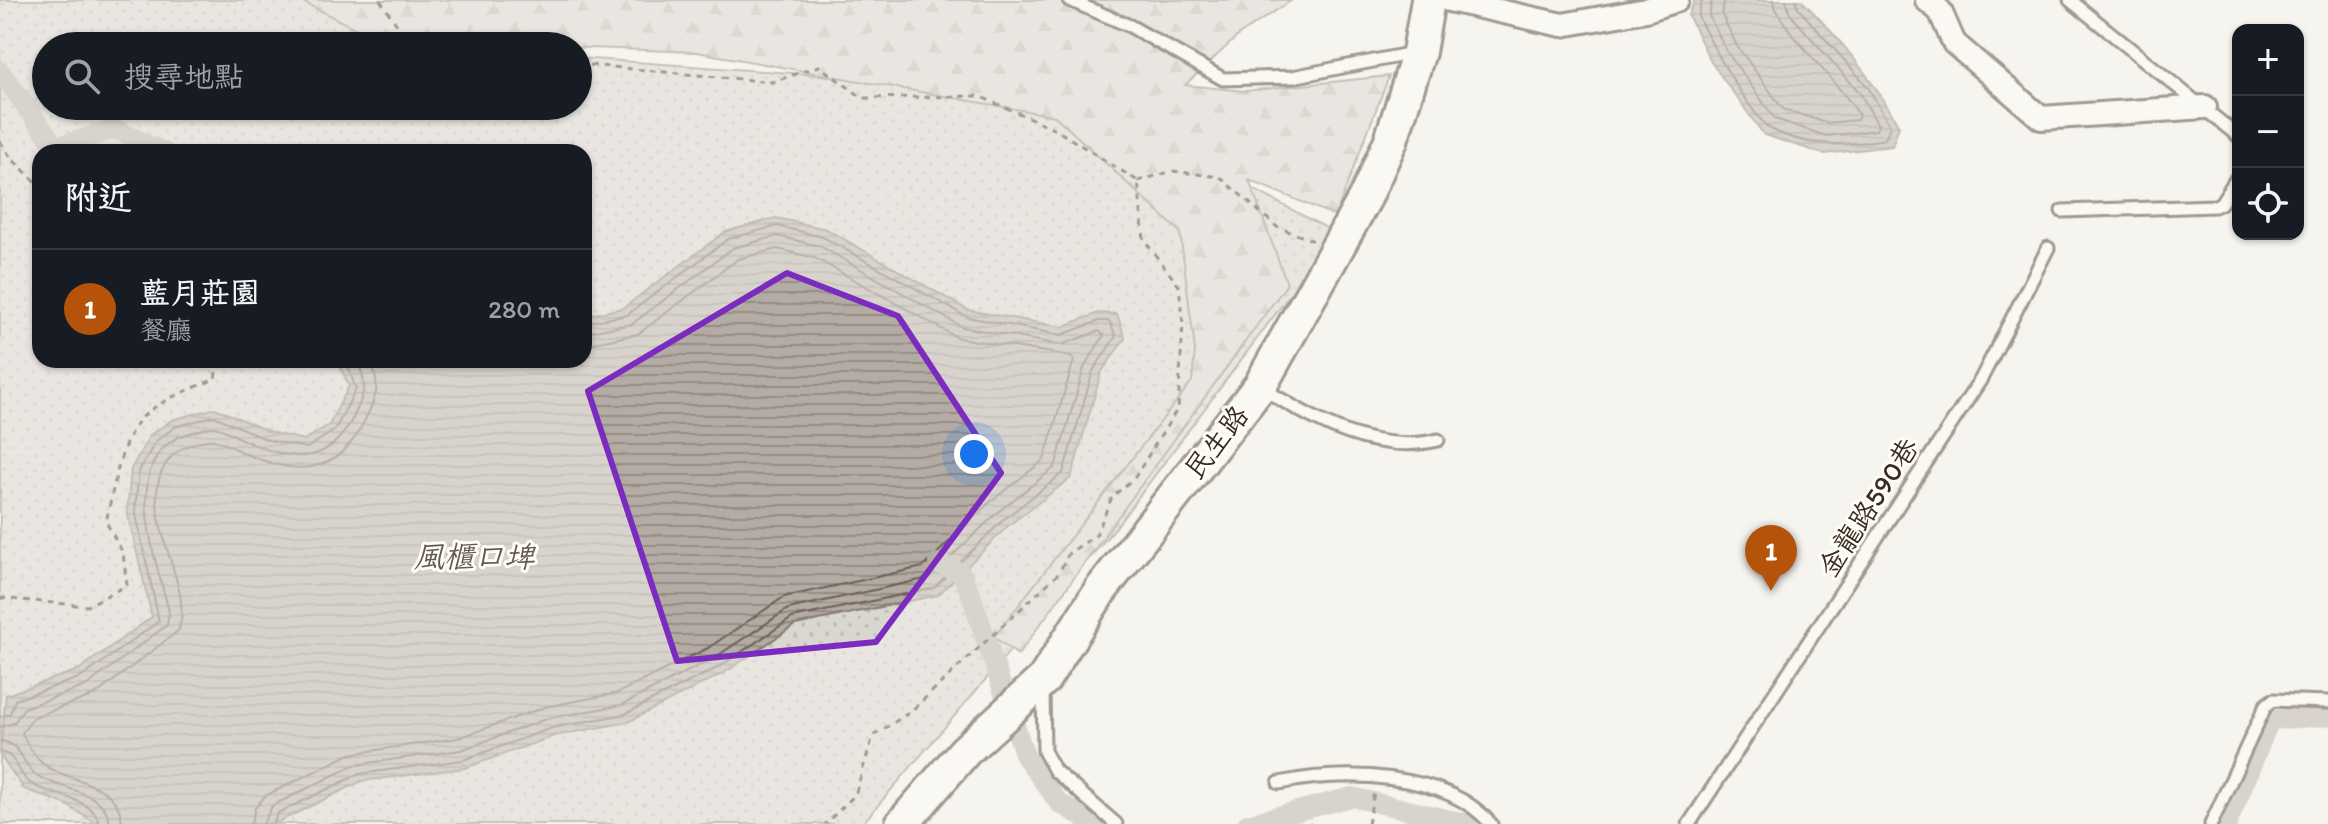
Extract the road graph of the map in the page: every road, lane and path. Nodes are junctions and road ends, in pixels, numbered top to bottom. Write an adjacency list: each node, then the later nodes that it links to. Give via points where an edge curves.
1 (380, 0): 8 (path)
2 (1069, 0): 9 (lane, via 1130,26 1223,79 1292,77)
3 (1428, 0): 9 (street, 民生路)
4 (1449, 0): 5 (street, via 1562,25)
5 (1677, 0)
6 (1927, 0): 11 (street, via 1940,11 1954,43 2041,118)
7 (2070, 0): 11 (lane)
8 (402, 32)
9 (1419, 52): 19 (street, 民生路, via 1391,140)
10 (592, 65): 15 (path, via 773,82 819,66 863,98 979,96 1053,128)
11 (2205, 107): 12 (lane)
12 (2232, 131)
13 (0, 141): 14 (path)
14 (32, 178)
15 (1138, 181): 19 (path, via 1173,171 1220,177 1277,227); 28 (path, via 1144,240 1179,286 1183,324 1178,408 1135,477 1112,497 1096,535 1069,553 1058,574 910,712 873,736 855,795)
16 (2232, 186): 17 (lane, via 2215,206)
17 (2062, 211)
18 (2048, 248): 35 (lane, 金龍路590巷, via 1981,379)
19 (1336, 250): 21 (street, 民生路)
20 (217, 368): 23 (path, via 215,379 162,403 138,422 119,467 106,522 123,553 127,585 87,606)
21 (1260, 386): 22 (lane, via 1305,415 1371,441 1415,445); 24 (street, 民生路)
22 (1438, 440)
23 (0, 598)
24 (1042, 673): 29 (street, 民生路); 30 (lane, via 1044,751 1055,771)
25 (2328, 702): 36 (lane, via 2273,700 2266,705)
26 (1376, 777): 27 (lane, via 1316,776); 33 (path); 34 (lane, via 1463,798)
27 (1279, 783)
28 (825, 824)
29 (902, 824)
30 (1116, 824)
31 (1297, 824): 32 (path)
32 (1311, 824)
33 (1368, 824)
34 (1491, 824)
35 (1689, 824)
36 (2211, 824)

